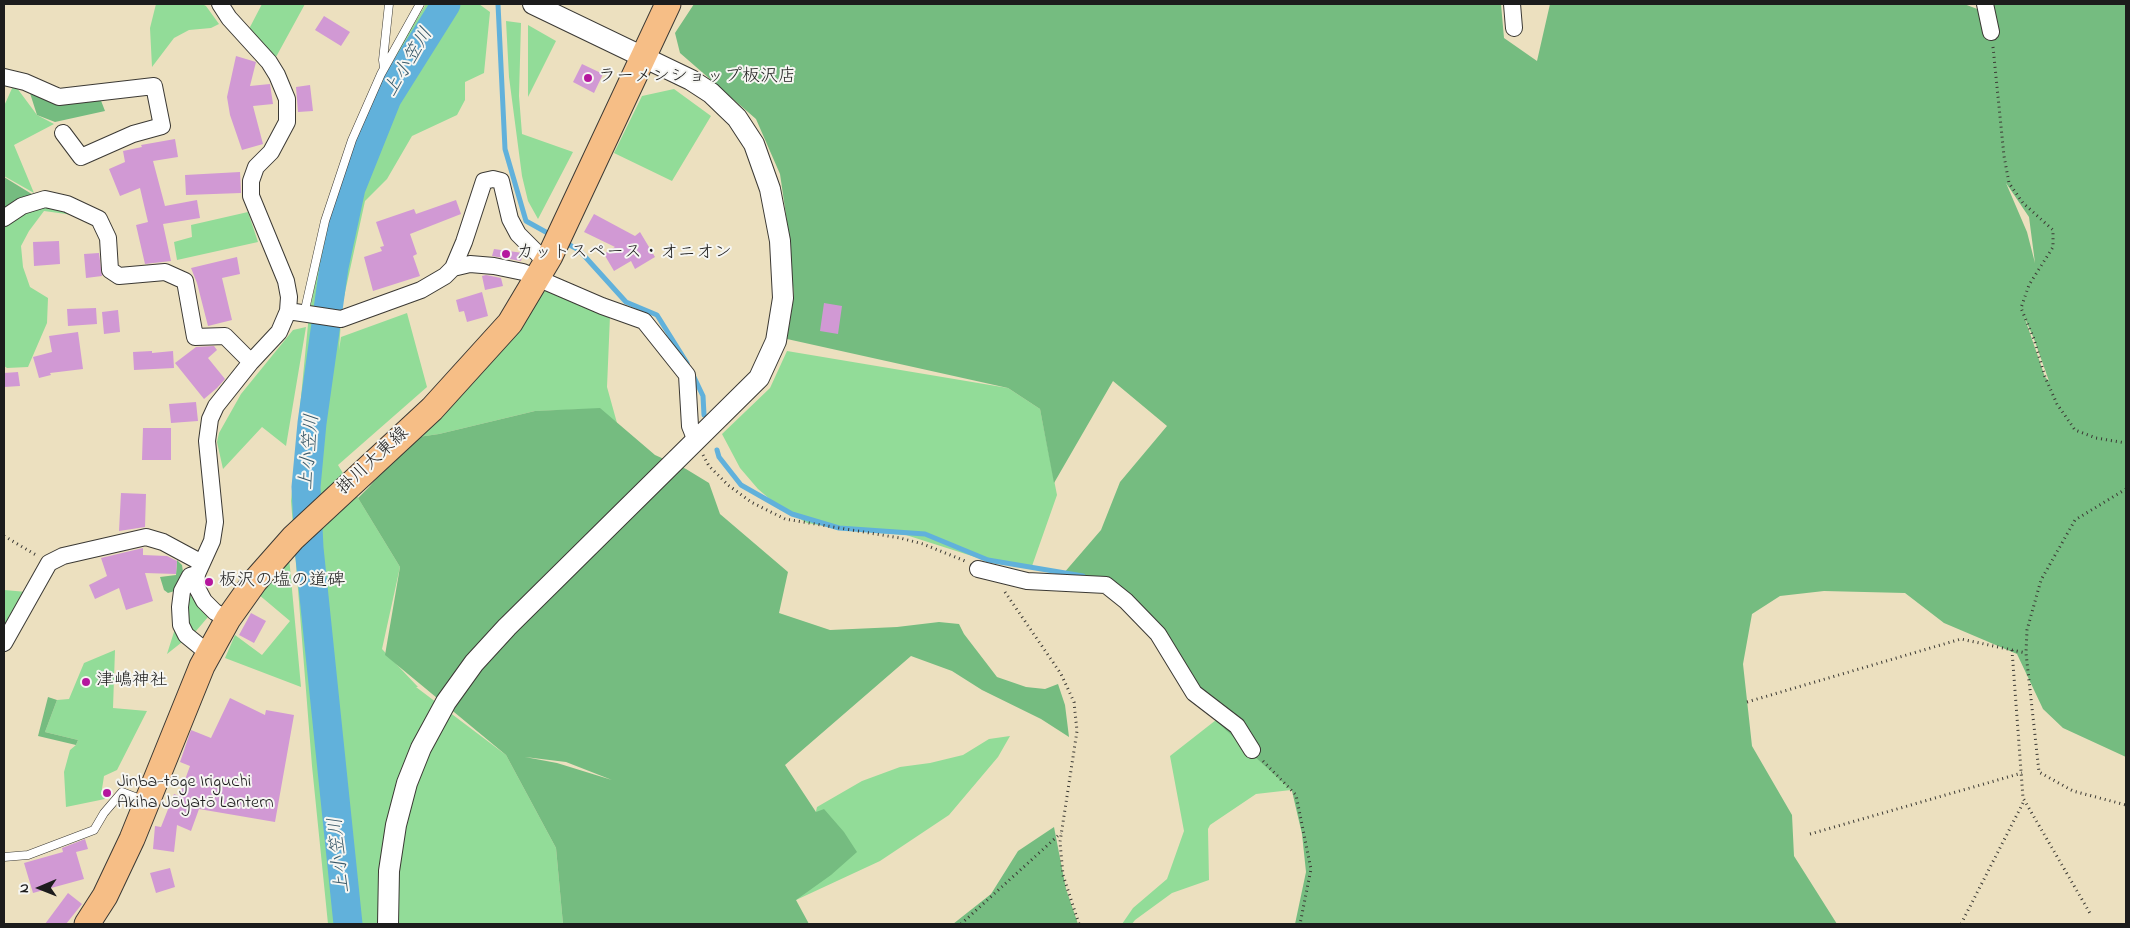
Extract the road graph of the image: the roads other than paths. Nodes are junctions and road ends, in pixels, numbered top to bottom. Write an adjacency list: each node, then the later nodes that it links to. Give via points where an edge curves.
1 (220, 4): 17 (street, via 270,62 287,99 287,122 271,152 256,167 251,181 251,196 286,281 289,297)
2 (389, 4): 11 (lane)
3 (420, 4): 11 (lane)
4 (533, 4): 10 (street)
5 (668, 4): 10 (main road, 掛川大東線)
6 (1512, 4): 8 (street)
7 (1985, 4): 9 (street)
8 (1514, 28)
9 (1992, 32)
10 (642, 56): 15 (main road, 掛川大東線); 19 (street, via 711,93 737,118 754,144 770,189 780,241 783,298 776,341 759,378)
11 (384, 68): 17 (lane, via 352,140 325,221)
12 (4, 77): 13 (street, via 59,97 154,86 162,126 133,134 81,157)
13 (62, 133)
14 (4, 218): 18 (street, via 22,206 45,200 67,204 99,219 108,238 110,270 119,276 166,272 185,281 195,336 225,336)
15 (544, 265): 16 (street, via 524,272 470,264); 16 (street, via 518,234 500,181 493,179 484,181); 19 (street, via 602,306 644,321 687,375 690,426); 22 (main road, 掛川大東線, via 510,323 438,402 293,538 255,581)
16 (453, 268): 17 (street, via 421,290 341,319)
17 (300, 313): 18 (street)
18 (251, 362): 20 (street, via 216,406 210,419 207,441 215,522 212,541)
19 (696, 441): 29 (street, via 507,626 474,662 446,702 421,748 407,783 396,825 389,871)
20 (199, 568): 22 (street, via 196,586 204,601); 23 (street, via 162,542 146,537 63,556 50,563); 24 (street, via 182,591 181,625 186,635)
21 (978, 569): 25 (street, via 1027,580 1106,585 1158,634 1194,693 1237,726)
22 (228, 619): 24 (main road, 掛川大東線)
23 (4, 643)
24 (208, 653): 26 (main road, 掛川大東線)
25 (1252, 750)
26 (148, 802): 27 (lane, via 122,792 94,830 28,855); 28 (main road, 掛川大東線)
27 (4, 856)
28 (92, 922)
29 (388, 924)

